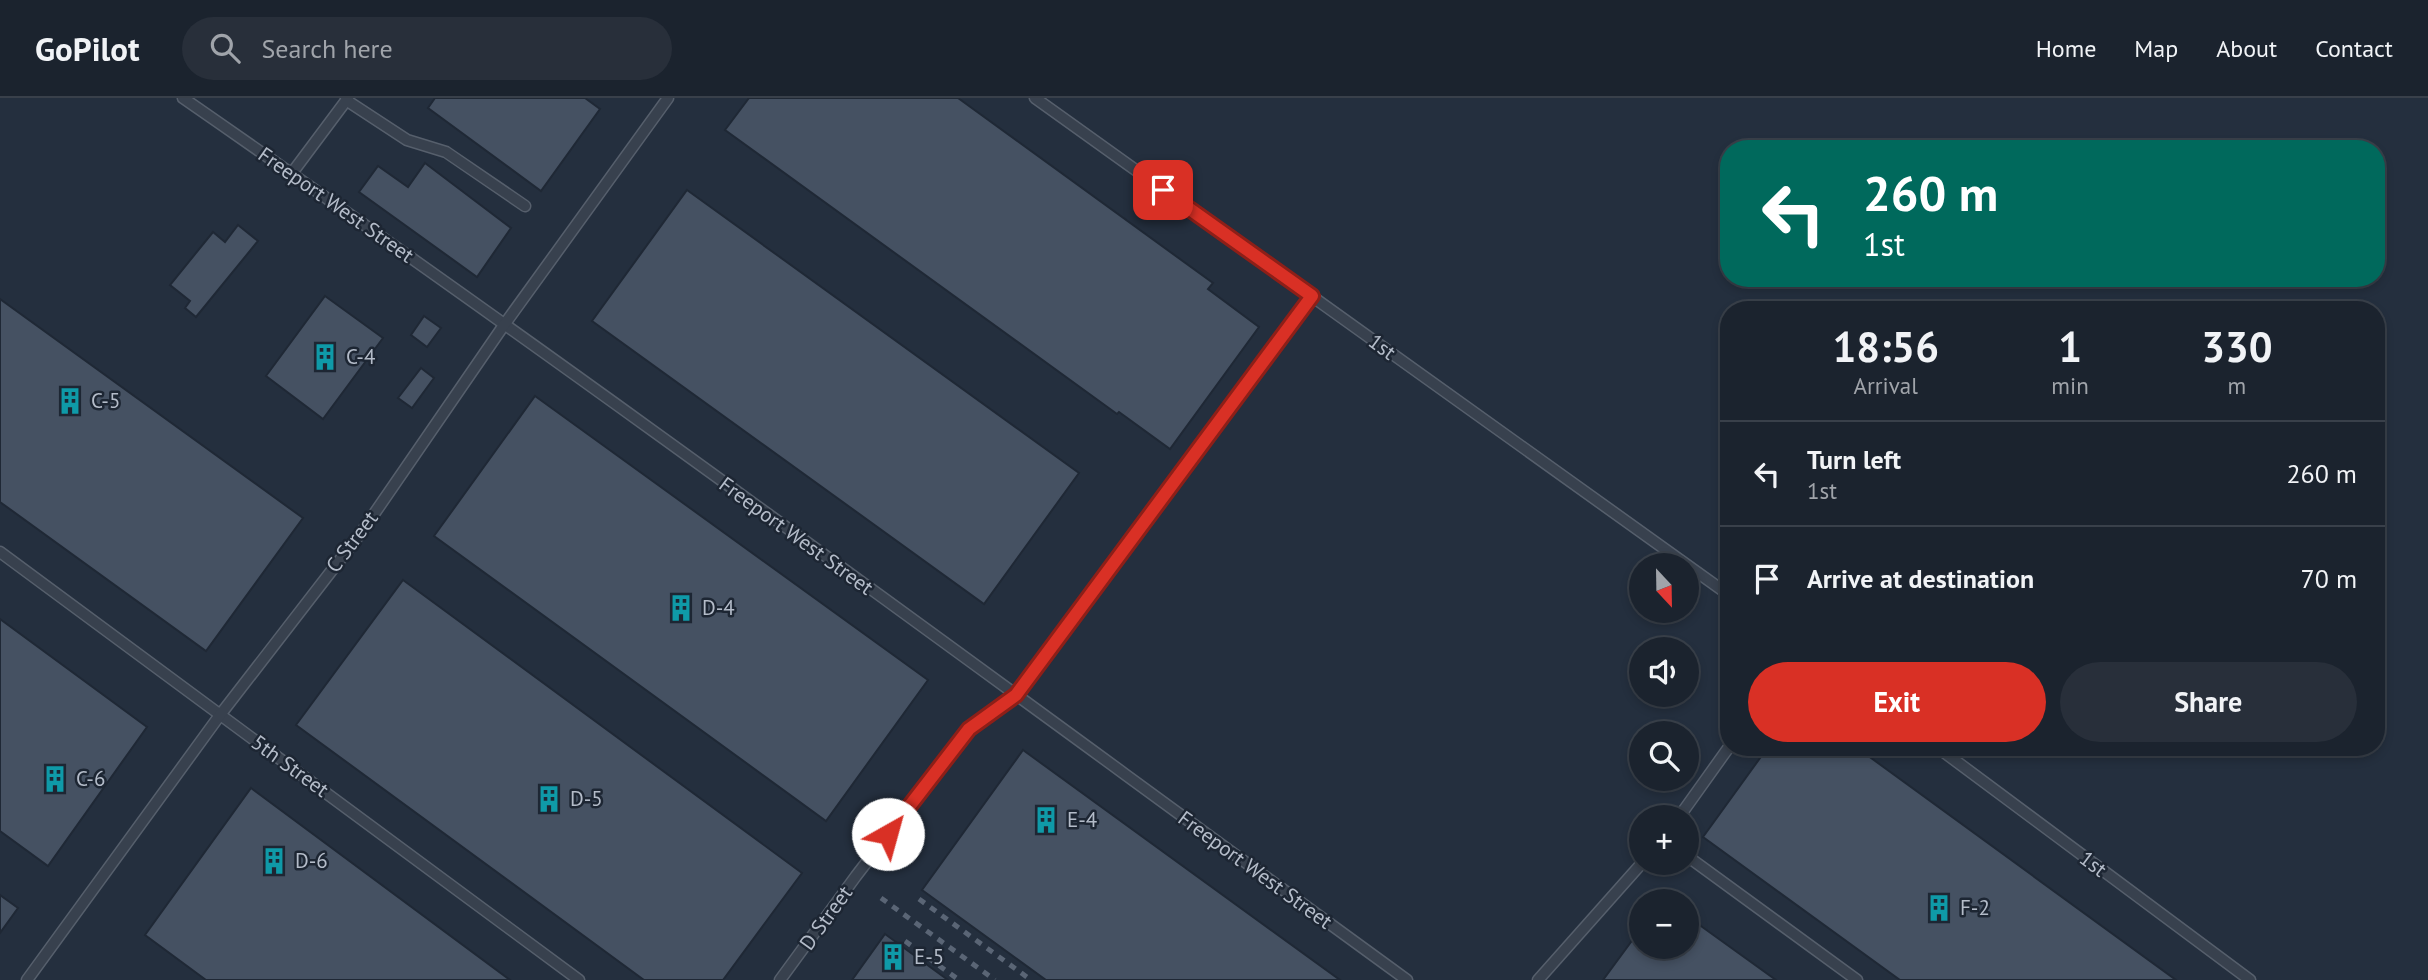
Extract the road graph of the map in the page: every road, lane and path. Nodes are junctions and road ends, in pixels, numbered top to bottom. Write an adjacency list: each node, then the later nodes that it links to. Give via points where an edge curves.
1 (183, 98): 5 (lane, Freeport West Street)
2 (668, 98): 8 (lane, C Street)
3 (1035, 98): 7 (lane, 1st)
4 (347, 99): 5 (lane); 6 (lane, via 407,140 446,152)
5 (292, 173): 8 (lane, Freeport West Street)
6 (524, 206)
7 (1312, 296): 10 (lane, 1st); 11 (lane, D Street)
8 (504, 325): 11 (lane, Freeport West Street); 12 (lane, C Street, via 363,530)
9 (0, 552): 12 (lane, 5th Street)
10 (1720, 589)
11 (1016, 695): 20 (lane, D Street, via 969,729); 21 (lane, Freeport West Street)
12 (220, 715): 18 (lane, C Street); 19 (lane, 5th Street)
13 (1723, 756): 15 (lane)
14 (1949, 756): 24 (lane, 1st)
15 (1688, 805)
16 (1699, 865): 23 (lane)
17 (1631, 875): 22 (lane)
18 (27, 980)
19 (579, 980)
20 (780, 980)
21 (1407, 980)
22 (1538, 980)
23 (1857, 980)
24 (2250, 980)

